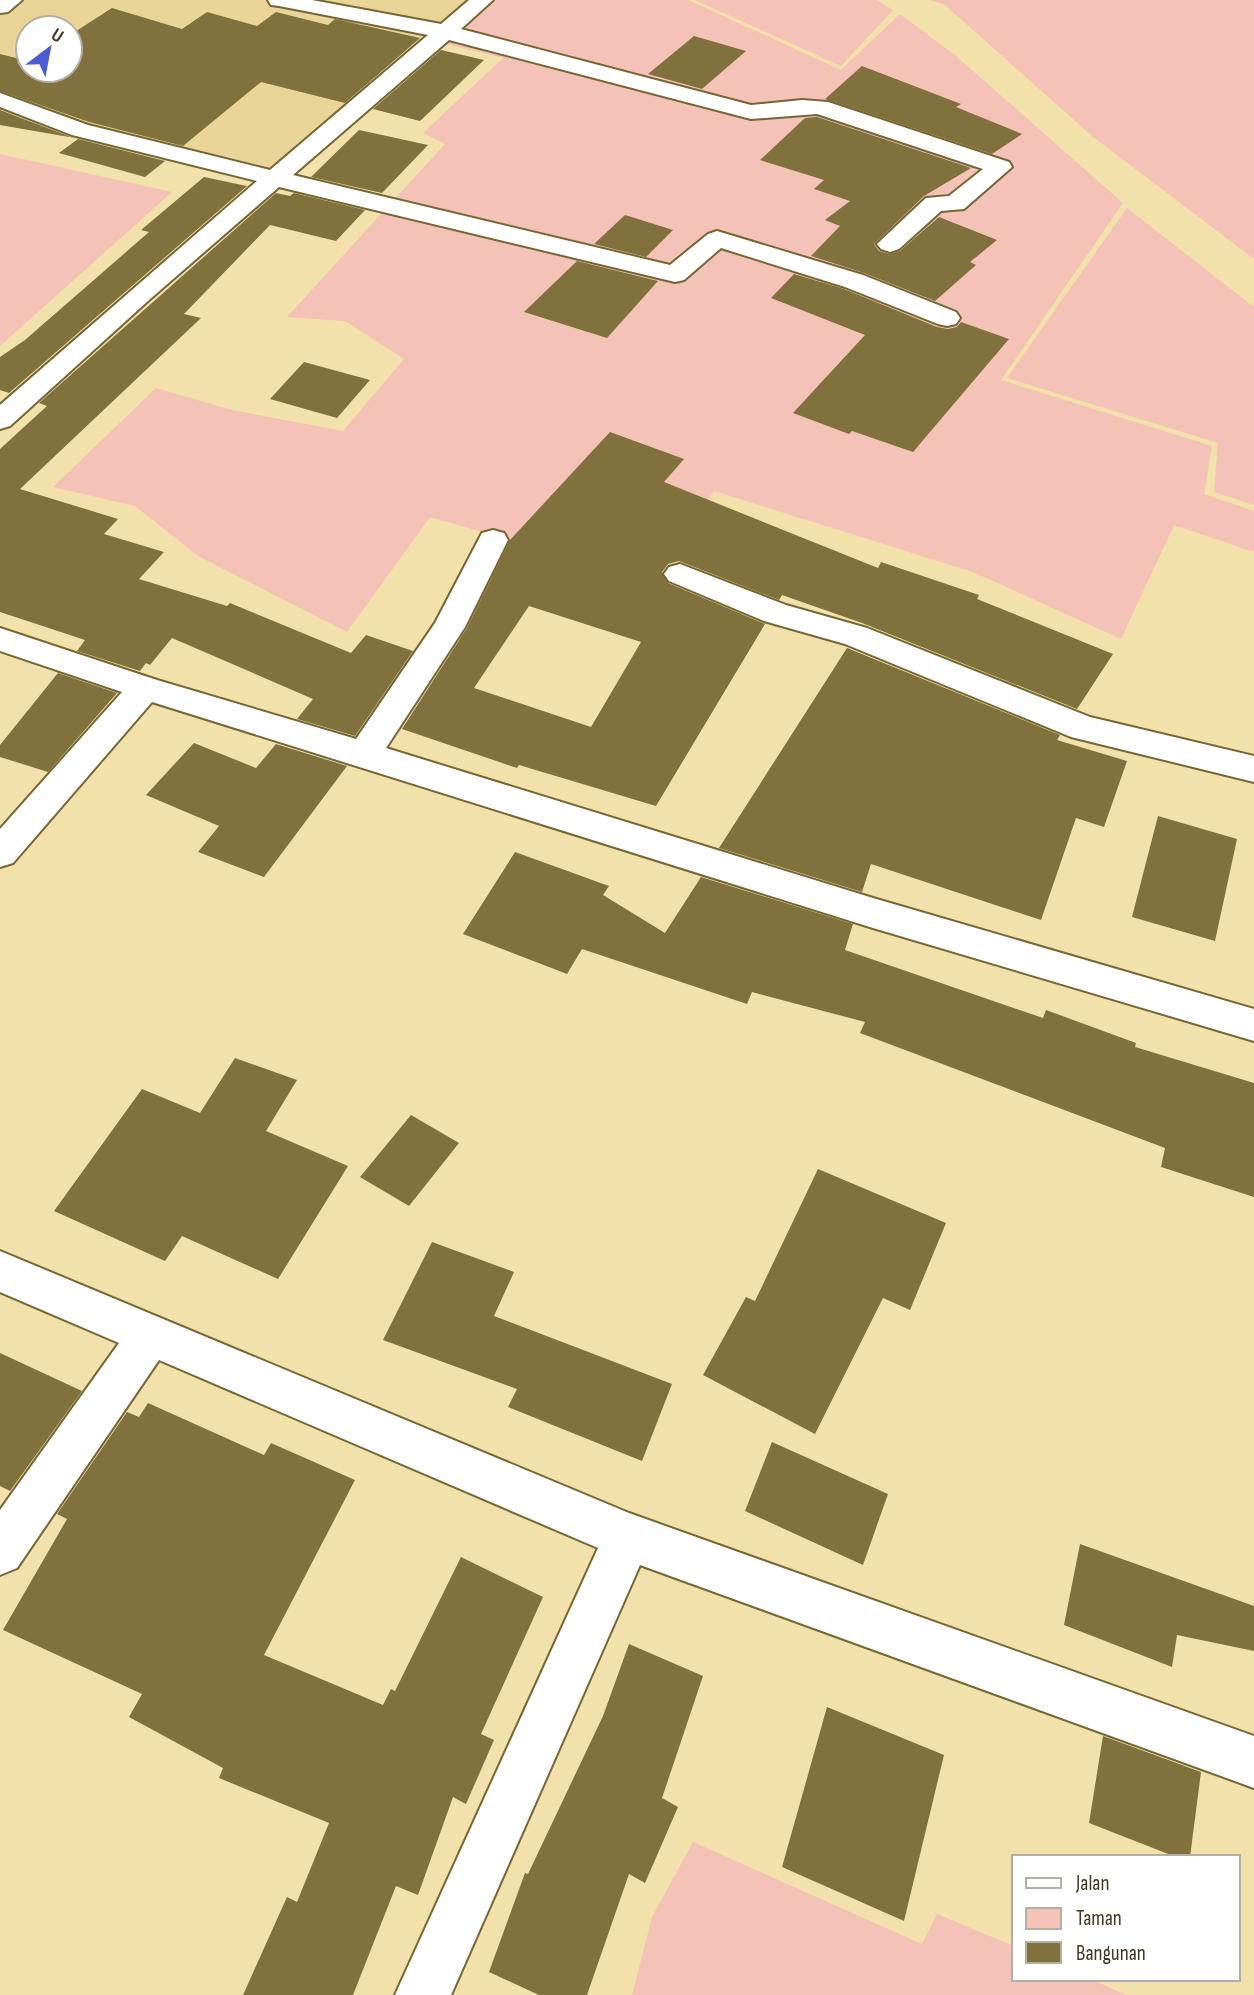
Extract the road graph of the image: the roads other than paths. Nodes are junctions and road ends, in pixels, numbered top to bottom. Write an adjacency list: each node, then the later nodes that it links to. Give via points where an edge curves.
1 (11, 0): 4 (street)
2 (279, 0): 5 (street)
3 (482, 0): 5 (street)
4 (0, 7)
5 (446, 32): 7 (street); 8 (street, via 751,112 820,107 1000,167 955,204 935,203)
6 (0, 100): 7 (street, via 74,129)
7 (273, 179): 9 (street, via 675,274 717,239 853,281); 10 (street)
8 (890, 244)
9 (947, 318)
10 (0, 420)
11 (493, 540): 15 (street, via 449,626)
12 (680, 574): 16 (street, via 775,614 856,636 1083,728)
13 (0, 639): 14 (street)
14 (145, 688): 15 (street); 17 (street)
15 (364, 754): 18 (street, via 873,914)
16 (1254, 769)
17 (0, 853)
18 (1254, 1026)
19 (0, 1271): 20 (street)
20 (151, 1334): 21 (street); 22 (street)
21 (628, 1537): 23 (street); 24 (street)
22 (0, 1551)
23 (1254, 1762)
24 (423, 1995)

